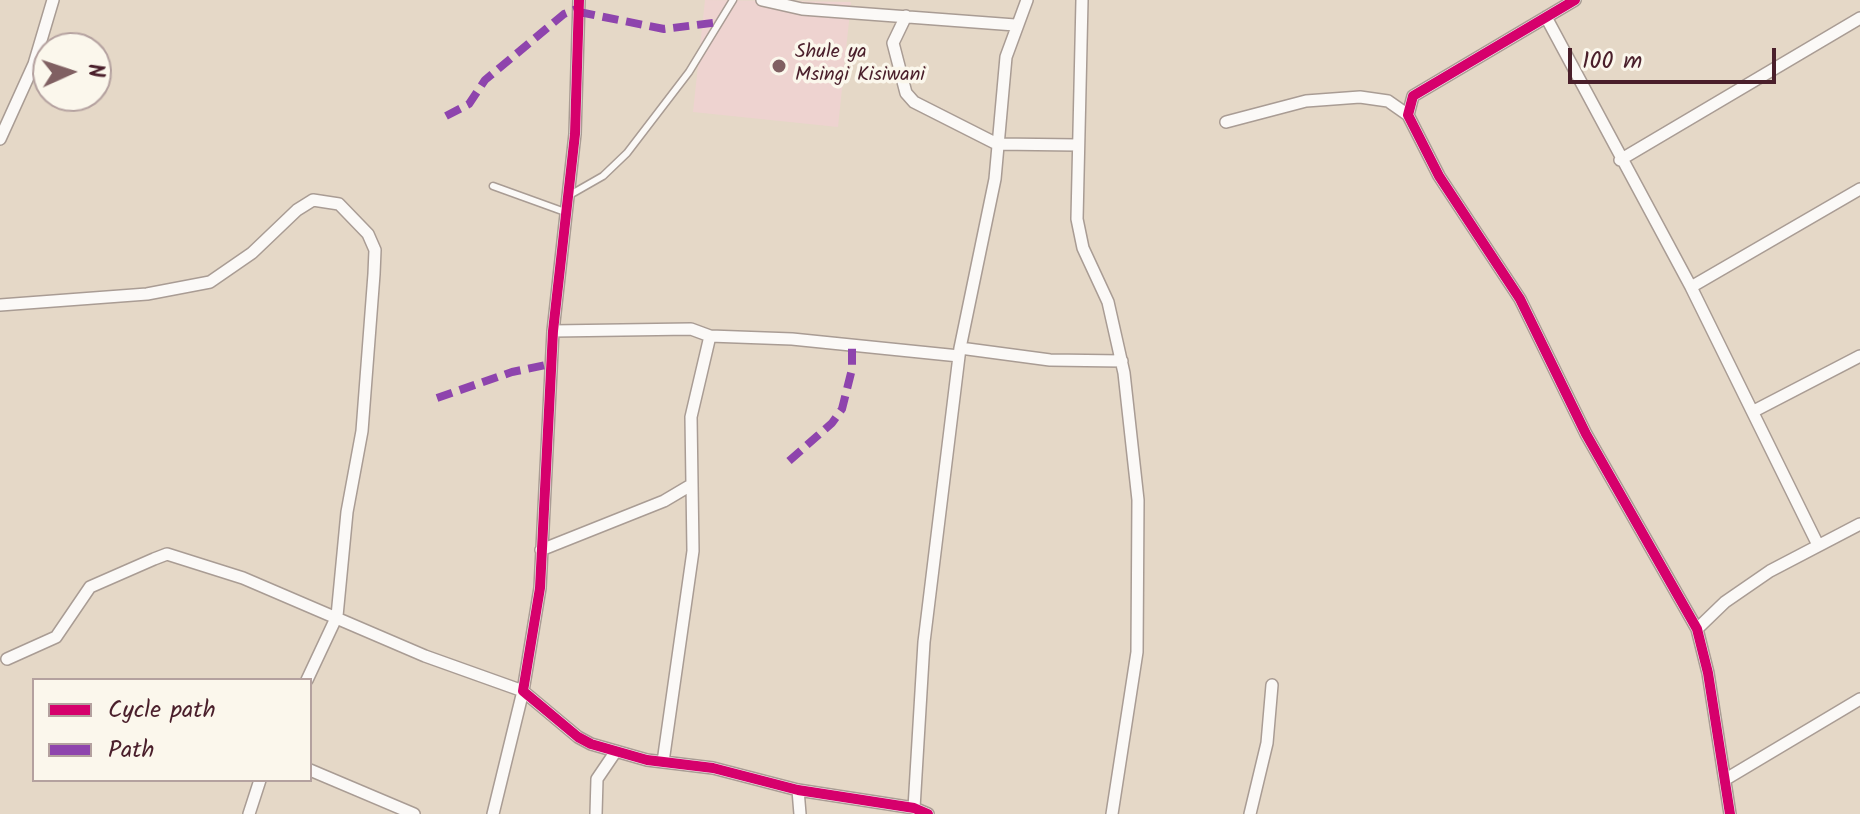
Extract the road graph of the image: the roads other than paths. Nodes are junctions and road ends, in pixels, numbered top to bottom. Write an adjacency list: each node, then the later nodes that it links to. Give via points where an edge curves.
1 (53, 0): 14 (street, via 34,64)
2 (579, 0): 20 (street, via 575,134)
3 (733, 0): 20 (lane, via 689,72 627,153 603,176)
4 (762, 0): 8 (street, via 802,9)
5 (1027, 0): 11 (street)
6 (1082, 0): 16 (street)
7 (1575, 0): 9 (street)
8 (906, 16): 11 (street); 15 (street, via 893,43 906,93 927,111)
9 (1546, 17): 12 (street, via 1413,96); 17 (street)
10 (1860, 18): 17 (street)
11 (1015, 25): 15 (street, via 1006,57)
12 (1408, 115): 13 (street, via 1388,101 1360,97 1306,101); 35 (street, via 1439,176 1520,299 1586,434)
13 (1226, 122)
14 (0, 139)
15 (997, 144): 16 (street); 26 (street, via 995,179)
16 (1077, 145): 28 (street, via 1077,219 1083,248 1108,302)
17 (1620, 160): 22 (street)
18 (493, 186): 21 (lane)
19 (1860, 189): 22 (street)
20 (566, 197): 21 (street)
21 (565, 212): 24 (street)
22 (1691, 287): 29 (street)
23 (0, 305): 34 (street, via 147,294 210,282 313,200 339,204 368,234 375,250 367,386)
24 (553, 331): 25 (street, via 671,328); 33 (street)
25 (710, 336): 26 (street); 30 (street, via 691,417)
26 (960, 352): 28 (street); 47 (street, via 924,642)
27 (1860, 356): 29 (street)
28 (1122, 361): 54 (street, via 1138,500 1137,652)
29 (1754, 411): 32 (street)
30 (691, 485): 33 (street); 42 (street, via 693,551)
31 (1860, 524): 32 (street)
32 (1818, 545): 35 (street, via 1725,602)
33 (541, 550): 39 (street)
34 (337, 616): 36 (street, via 167,554 90,587 56,637); 37 (street); 39 (street, via 425,656)
35 (1697, 629): 44 (street)
36 (7, 659)
37 (308, 678)
38 (1272, 685): 55 (street, via 1267,743)
39 (523, 691): 41 (street, via 578,737); 50 (street)
40 (1860, 699): 44 (street)
41 (616, 751): 42 (street); 51 (street, via 597,779)
42 (663, 762): 46 (street, via 751,776)
43 (312, 771): 49 (street)
44 (1726, 779): 56 (street)
45 (259, 782): 48 (street)
46 (798, 790): 47 (street); 52 (street)
47 (914, 808): 53 (street)
48 (249, 814)
49 (414, 814)
50 (493, 814)
51 (596, 814)
52 (800, 814)
53 (928, 814)
54 (1112, 814)
55 (1250, 814)
56 (1730, 814)

